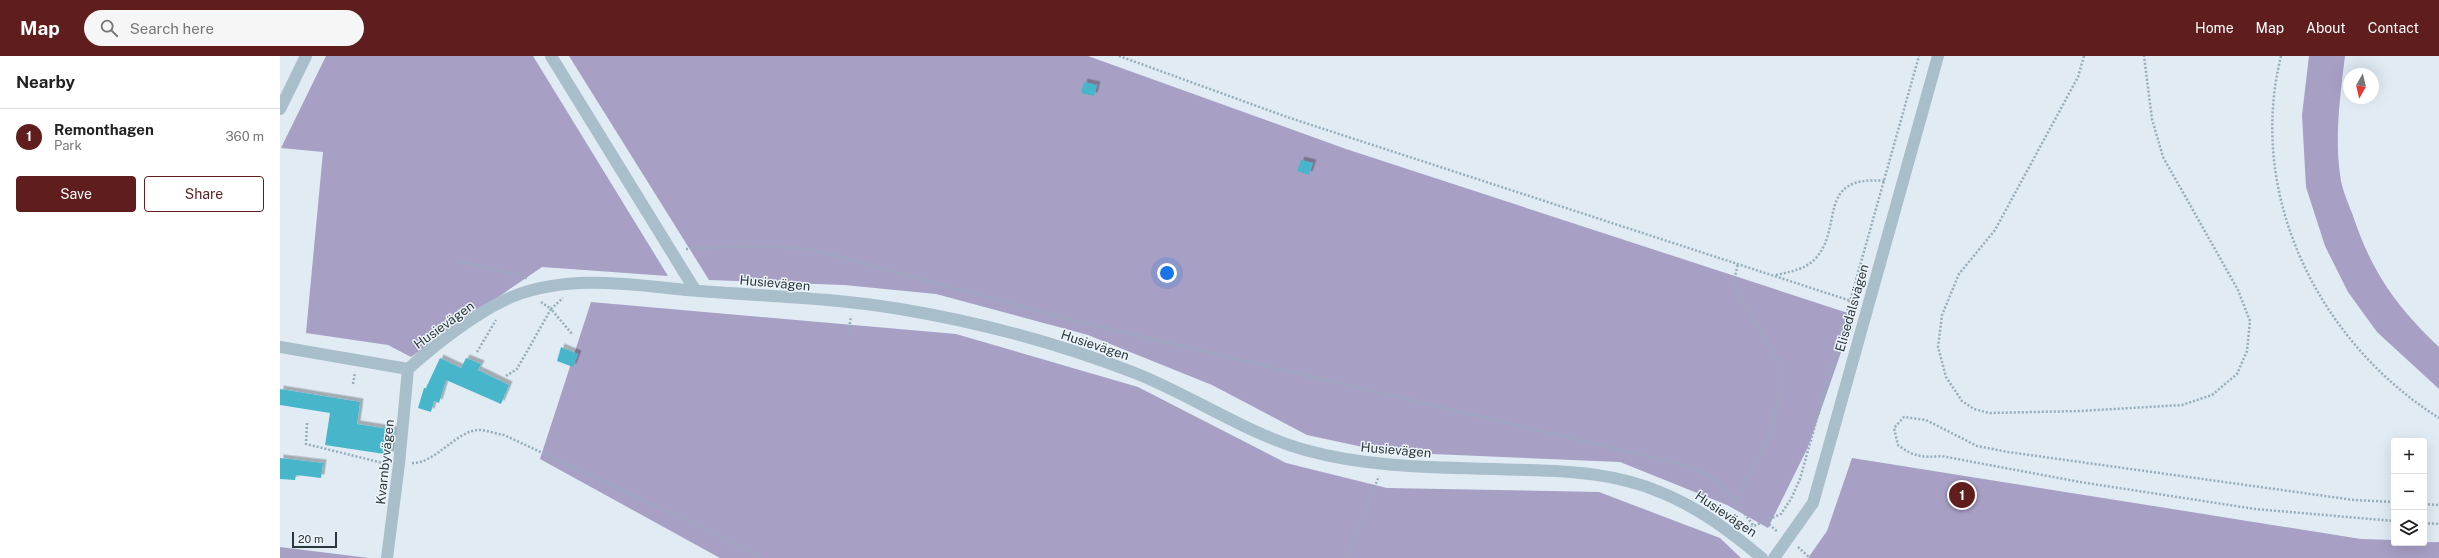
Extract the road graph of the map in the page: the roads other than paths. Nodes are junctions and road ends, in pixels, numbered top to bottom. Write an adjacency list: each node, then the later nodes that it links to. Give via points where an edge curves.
1 (306, 56): 4 (street)
2 (551, 56): 5 (street)
3 (1938, 56): 10 (street, Elisedalsvägen, via 1813,503)
4 (280, 109)
5 (695, 290): 7 (street, Husievägen, via 598,283 570,284 515,296 494,306 445,339); 9 (street, Husievägen, via 852,303 947,317 1087,356 1138,374 1268,437 1306,450 1380,464 1566,471 1607,476 1658,490 1691,506 1737,537)
6 (280, 347): 7 (street)
7 (408, 369): 8 (street, Kvarnbyvägen)
8 (387, 558)
9 (1762, 558)
10 (1774, 558)

